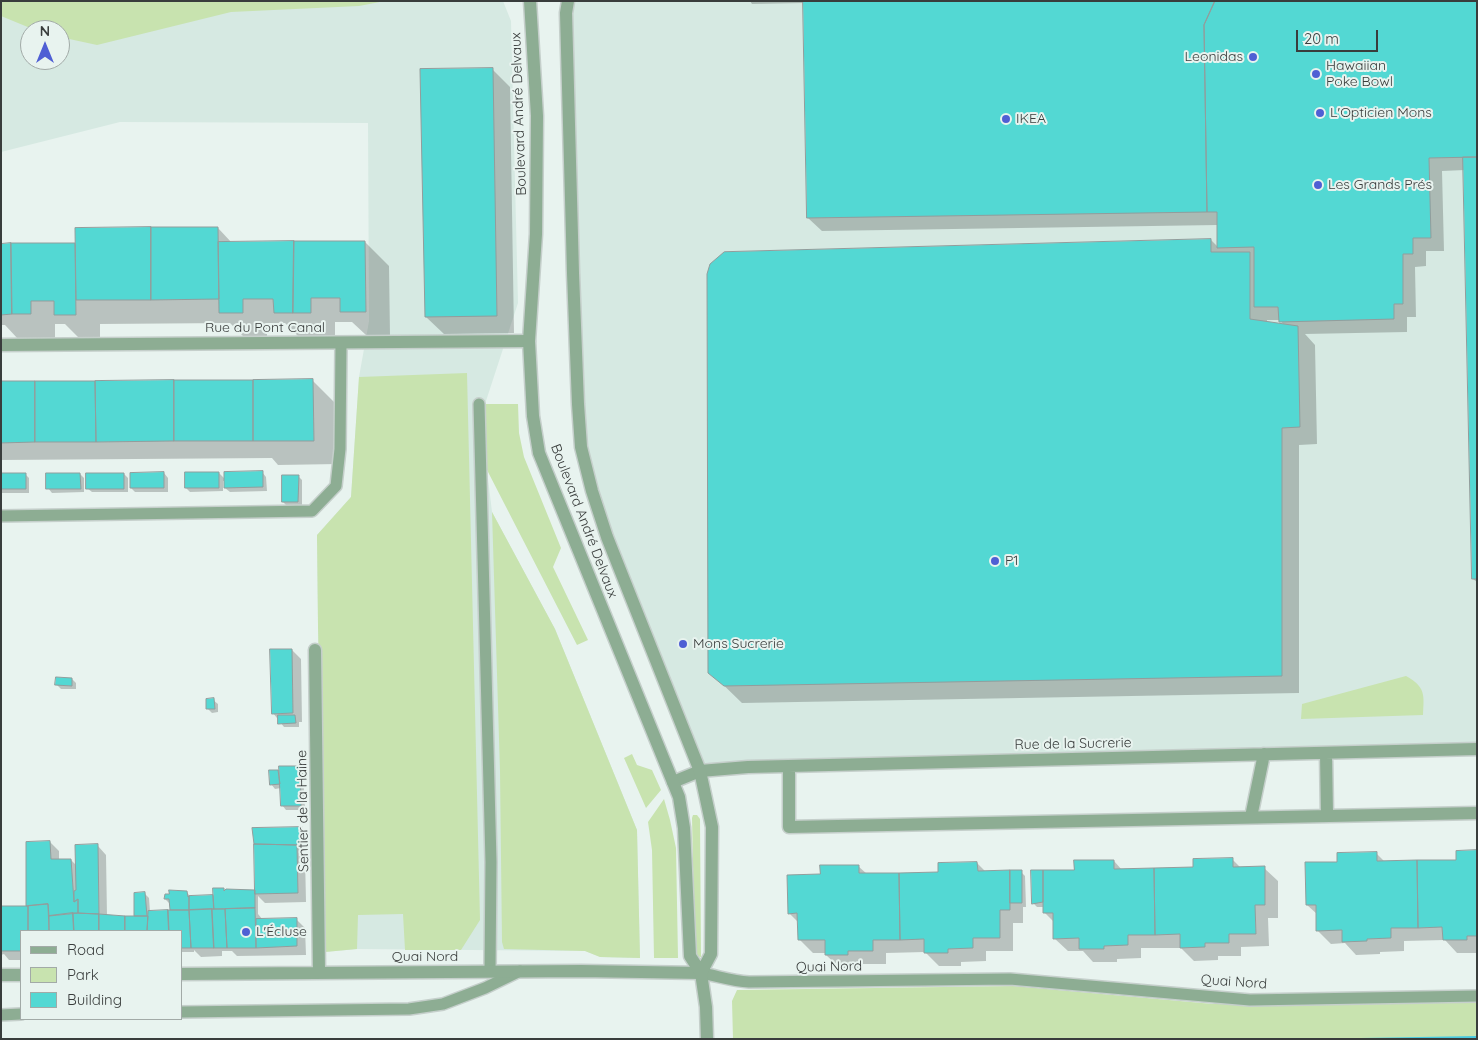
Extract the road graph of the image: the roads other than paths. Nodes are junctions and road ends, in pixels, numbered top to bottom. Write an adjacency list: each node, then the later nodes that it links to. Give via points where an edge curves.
1 (530, 1): 3 (street, Boulevard André Delvaux, via 537,116 536,234)
2 (568, 1): 13 (street, Boulevard André Delvaux, via 573,273 581,446 607,537)
3 (529, 341): 4 (street, Rue du Pont Canal); 14 (street, Boulevard André Delvaux, via 533,416 539,453)
4 (341, 343): 5 (street, Rue du Pont Canal); 7 (lane, via 340,449 336,486 312,512)
5 (1, 344)
6 (479, 404): 18 (lane, via 491,862)
7 (1, 516)
8 (315, 650): 20 (street, Sentier de la Haine)
9 (1477, 749): 10 (street, Rue de la Sucrerie)
10 (1326, 753): 11 (street, Rue de la Sucrerie); 16 (street)
11 (1264, 754): 12 (street, Rue de la Sucrerie); 17 (street)
12 (789, 766): 13 (street, Rue de la Sucrerie); 17 (street, via 789,826)
13 (700, 771): 14 (street, Rue de la Sucrerie); 21 (street, Boulevard André Delvaux, via 712,828 711,954)
14 (673, 782): 21 (street, Boulevard André Delvaux, via 684,828 690,956)
15 (1477, 813): 16 (street)
16 (1327, 815): 17 (street)
17 (1251, 817)
18 (490, 971): 19 (street, Quai Nord); 20 (street, Quai Nord)
19 (520, 971): 21 (street, Quai Nord); 26 (lane, via 444,1004 409,1010)
20 (319, 972): 22 (street, Quai Nord)
21 (701, 973): 25 (lane, Quai Nord, via 730,981 749,982 1010,979 1250,1000); 29 (street, Boulevard André Delvaux)
22 (182, 974)
23 (1, 975): 24 (street)
24 (20, 975)
25 (1477, 996)
26 (182, 1012)
27 (1, 1014): 28 (lane)
28 (20, 1014)
29 (707, 1039)

